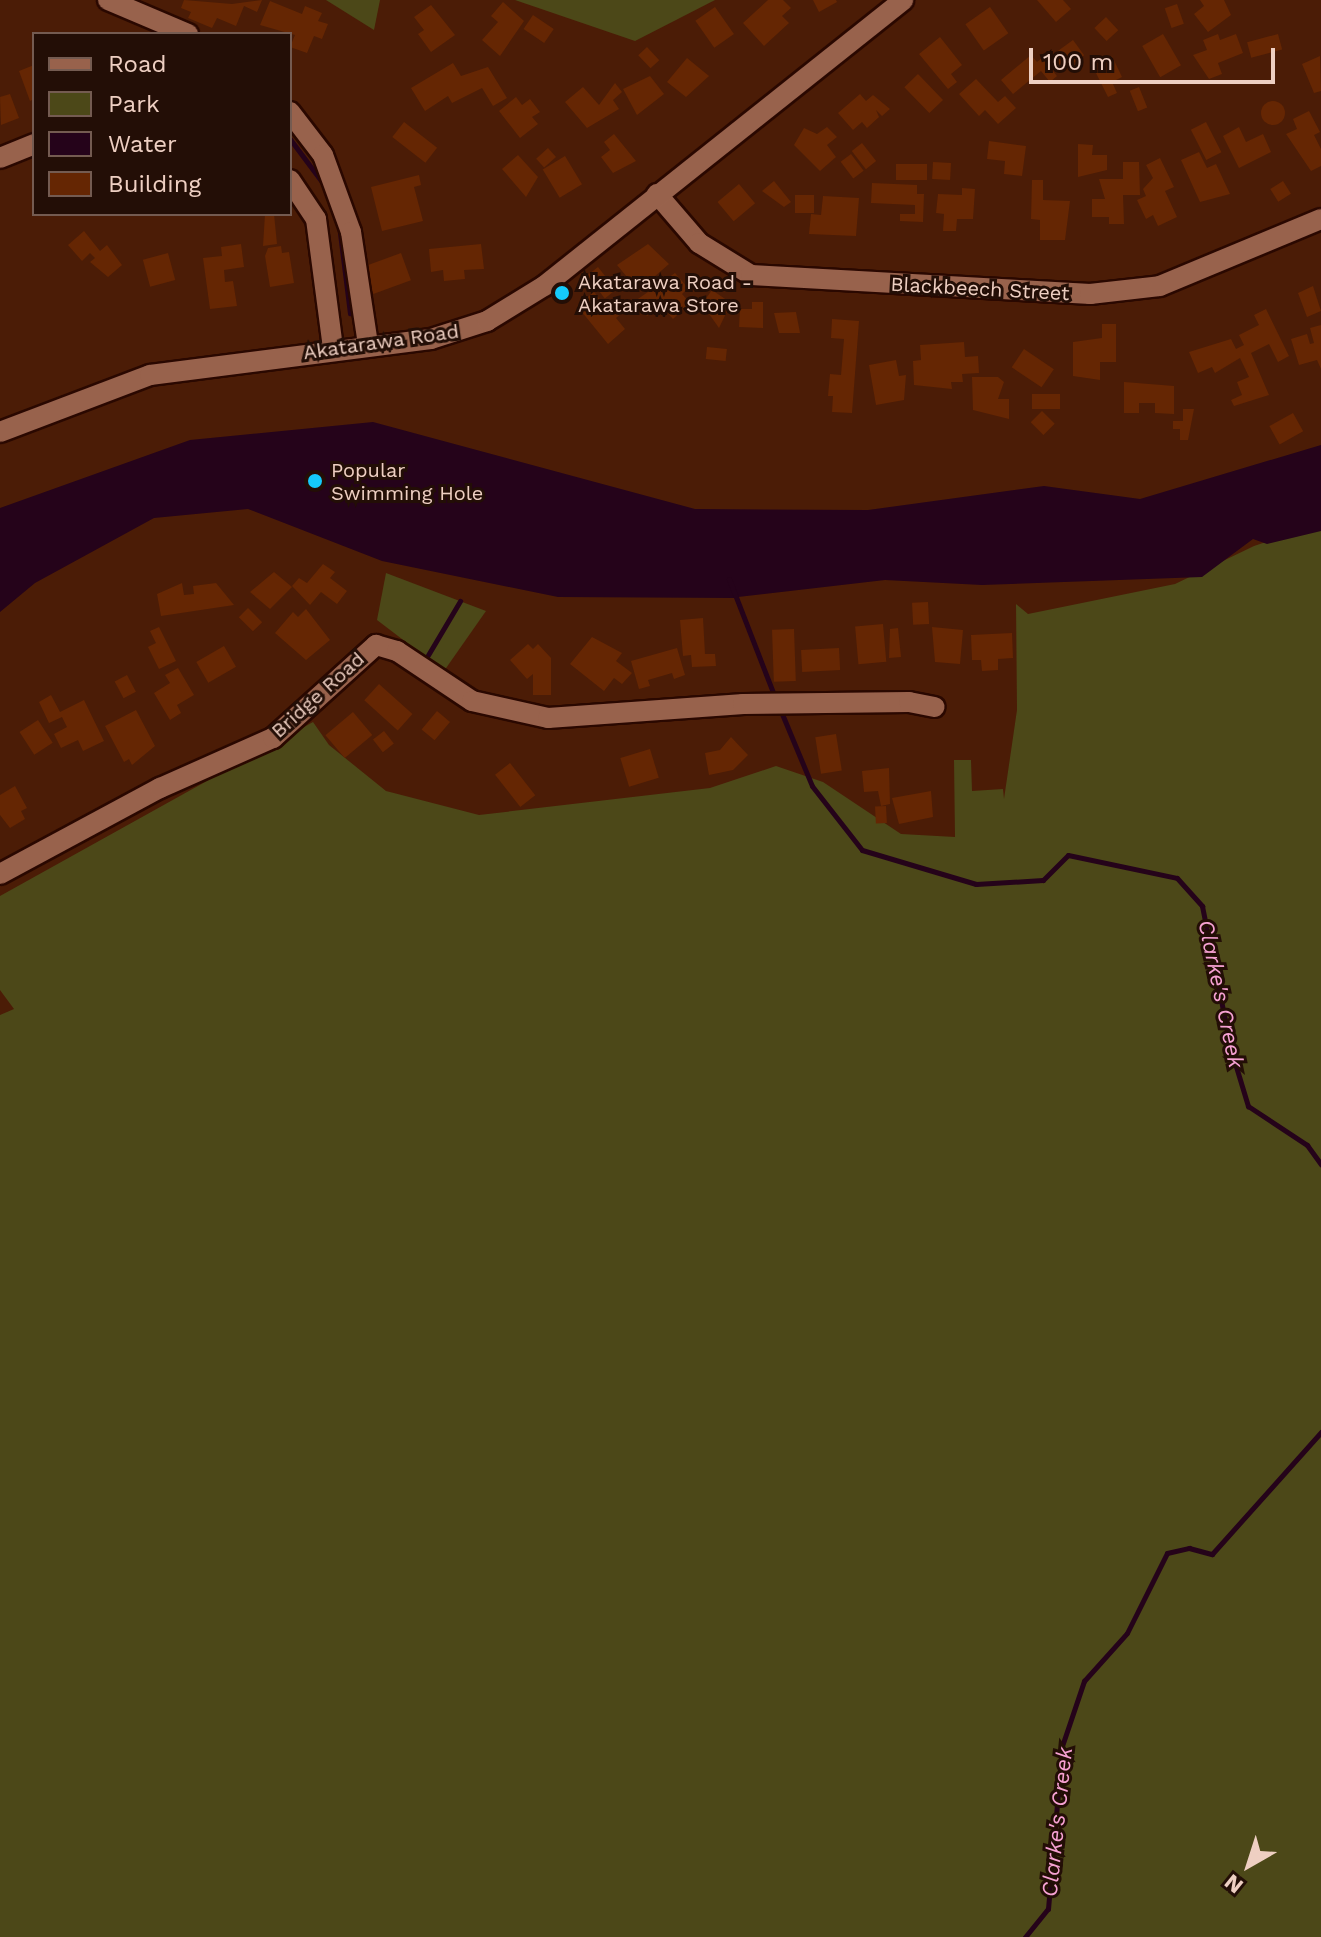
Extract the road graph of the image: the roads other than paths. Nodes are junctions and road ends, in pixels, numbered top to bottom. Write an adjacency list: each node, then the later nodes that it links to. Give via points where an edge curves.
1 (108, 0): 3 (street)
2 (903, 0): 8 (street, Akatarawa Road)
3 (183, 32)
4 (292, 115): 10 (street, via 323,155 351,232)
5 (32, 145): 6 (street)
6 (0, 158)
7 (292, 183): 11 (street, via 316,219)
8 (657, 194): 9 (street, Blackbeech Street, via 699,243 751,275 1090,294 1160,286); 10 (street, Akatarawa Road, via 544,286 487,321 431,339)
9 (1321, 219)
10 (368, 345): 11 (street, Akatarawa Road)
11 (333, 349): 12 (street, Akatarawa Road, via 150,375)
12 (0, 432)
13 (935, 707): 14 (street, Bridge Road, via 909,702 743,704 596,719 501,711 472,701 397,651 376,645 273,738 160,788)
14 (0, 874)

